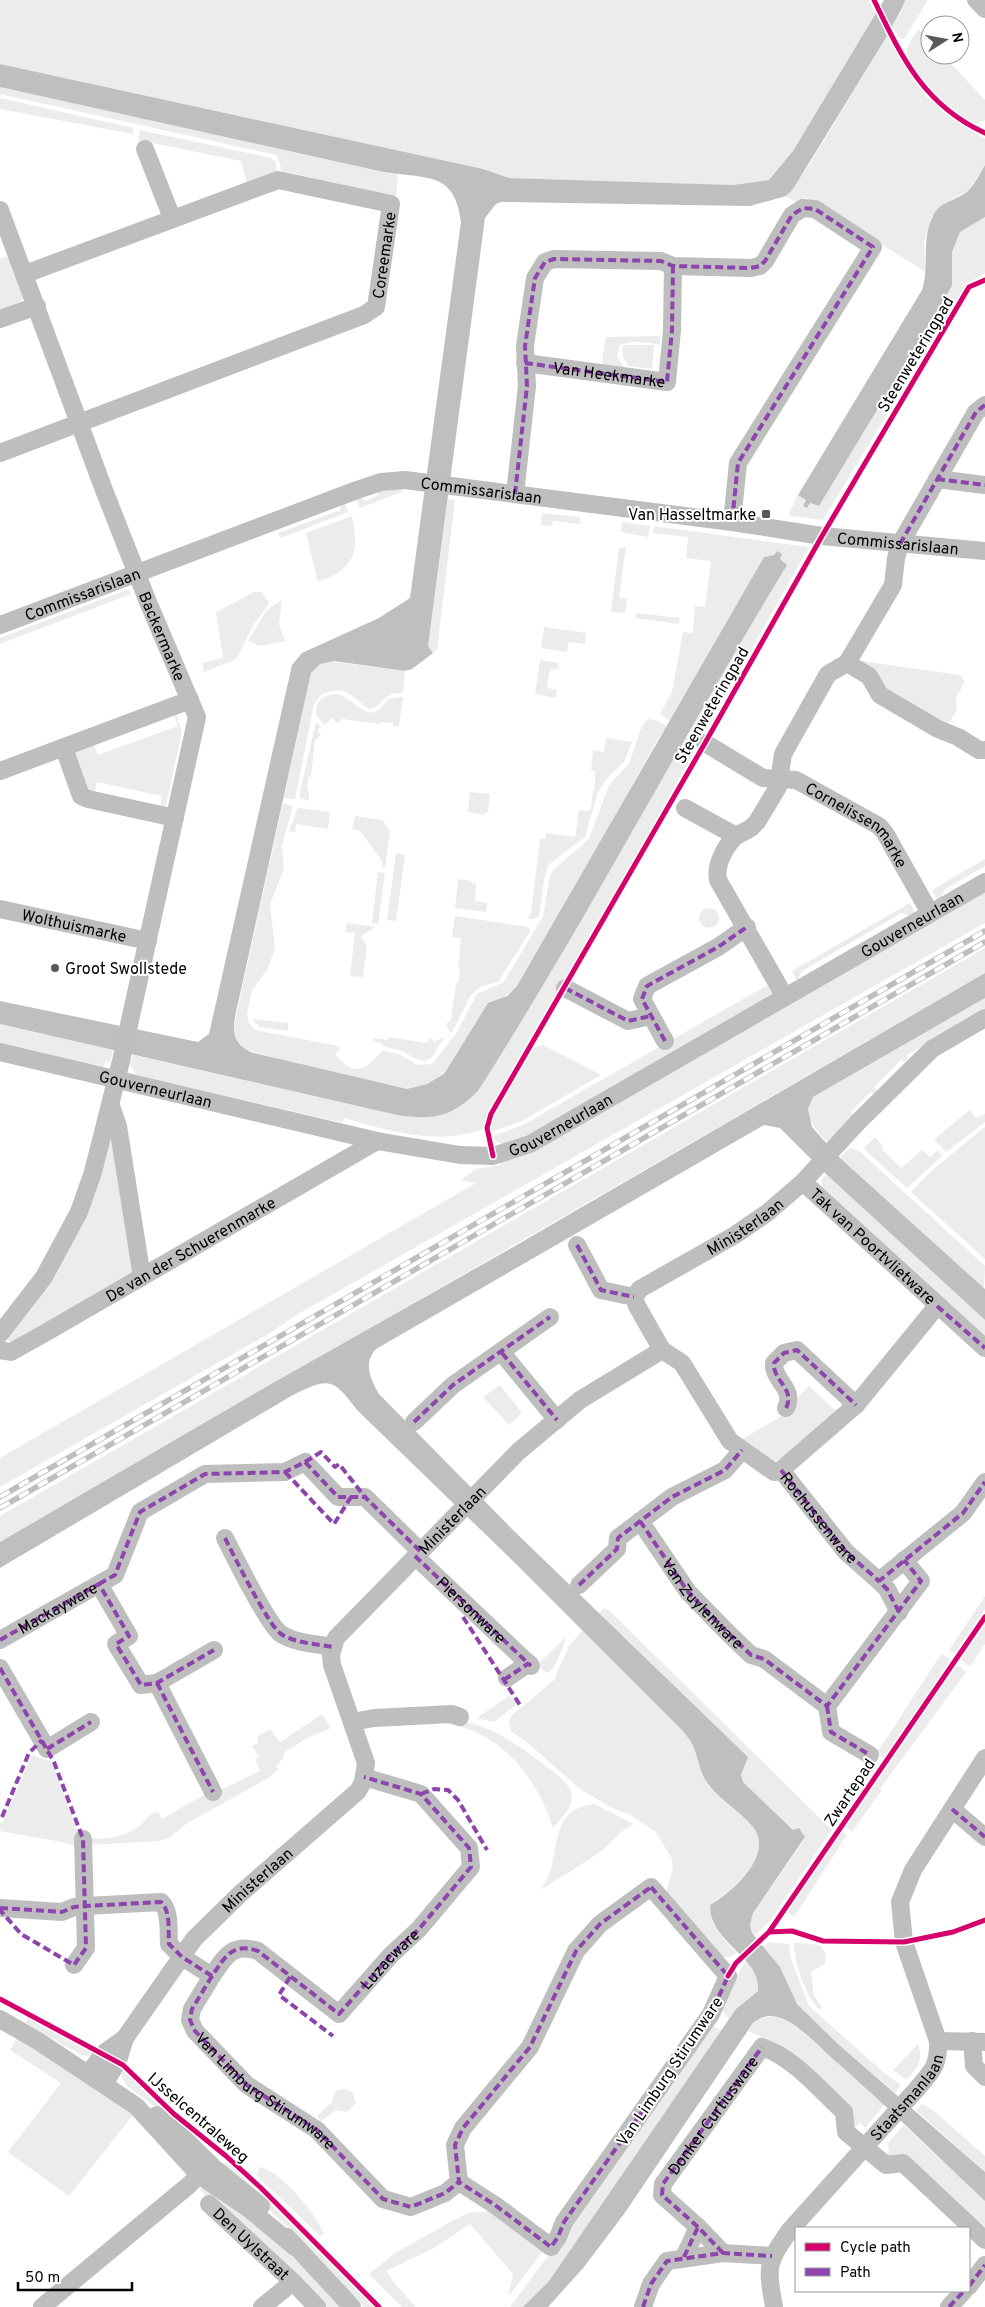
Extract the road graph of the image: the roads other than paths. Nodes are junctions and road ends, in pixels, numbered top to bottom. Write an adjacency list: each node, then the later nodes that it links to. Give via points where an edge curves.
1 (976, 0): 2 (street)
2 (985, 9)
3 (145, 149): 5 (street)
4 (0, 210): 6 (street, Backermarke)
5 (172, 218): 8 (street, Coreemarke); 13 (street, Coreemarke, via 278,180 391,204 376,307 364,315)
6 (7, 249): 8 (street, Backermarke)
7 (673, 266): 11 (street, via 661,260 554,259 545,262 535,278); 11 (street, Van Heekmarke, via 667,382); 18 (street, via 760,266 792,214 803,208 815,209 873,247 738,463)
8 (25, 274): 9 (street, Backermarke)
9 (37, 306): 10 (street); 13 (street, Backermarke)
10 (0, 319)
11 (525, 363): 17 (street, via 527,386)
12 (985, 405): 15 (street, via 976,412)
13 (80, 421): 14 (street); 21 (street, Backermarke)
14 (0, 453)
15 (937, 479): 16 (street); 19 (street)
16 (985, 485)
17 (515, 494): 18 (street, Commissarislaan); 21 (street, Commissarislaan, via 405,480 381,482)
18 (732, 522): 19 (street, Commissarislaan)
19 (900, 544): 20 (street, Commissarislaan); 23 (street, via 893,585)
20 (985, 551)
21 (137, 573): 22 (street, Commissarislaan); 24 (street, Backermarke)
22 (0, 624)
23 (847, 662): 27 (street, via 869,676 880,695 938,729); 29 (street, via 828,674 782,754)
24 (190, 700): 26 (street); 31 (street, Backermarke, via 197,717)
25 (705, 743): 29 (street, Cornelissenmarke, via 763,778)
26 (64, 748): 28 (street); 31 (street, via 81,796)
27 (985, 750)
28 (0, 771)
29 (779, 779): 32 (street, via 778,787 757,822); 35 (street, Cornelissenmarke, via 796,780 879,826)
30 (685, 808): 32 (street)
31 (175, 818): 37 (street, Backermarke)
32 (736, 836): 36 (street, via 716,871)
33 (985, 882): 35 (street, Gouverneurlaan)
34 (0, 908): 37 (street, Wolthuismarke)
35 (930, 913): 39 (street, Gouverneurlaan)
36 (746, 928): 39 (street); 40 (street, via 648,986 642,999)
37 (148, 941): 44 (street, Backermarke)
38 (564, 988): 40 (street, via 628,1021)
39 (785, 997): 46 (street, Gouverneurlaan, via 530,1144 493,1156 473,1156)
40 (651, 1016): 42 (street)
41 (985, 1018): 47 (street, Ministerlaan, via 932,1049)
42 (665, 1041)
43 (0, 1052): 44 (street, Gouverneurlaan)
44 (116, 1078): 45 (street); 46 (street, Gouverneurlaan)
45 (110, 1105): 49 (street, Gouverneurlaan, via 118,1126); 53 (street, via 79,1212 44,1277)
46 (377, 1141): 49 (street, De van der Schuerenmarke)
47 (808, 1176): 50 (street, Ministerlaan, via 751,1225 640,1289); 51 (street, Tak van Poortvlietware)
48 (577, 1245): 50 (street, via 601,1290)
49 (142, 1277): 55 (street, De van der Schuerenmarke, via 11,1352)
50 (634, 1298): 56 (street)
51 (937, 1306): 54 (street); 58 (street, Tak van Poortvlietware)
52 (550, 1317): 57 (street)
53 (0, 1334)
54 (985, 1348)
55 (0, 1350)
56 (662, 1350): 60 (street, Ministerlaan, via 580,1400); 62 (street, Rochussenware, via 682,1363 730,1441)
57 (502, 1353): 60 (street); 61 (street, via 453,1385)
58 (856, 1406): 59 (street, via 797,1350 784,1353 773,1368 789,1394); 63 (street, Tak van Poortvlietware)
59 (786, 1408)
60 (557, 1420): 67 (street, Ministerlaan, via 519,1451)
61 (414, 1422)
62 (742, 1450): 63 (street, Rochussenware, via 774,1472); 65 (street, via 724,1470 672,1497)
63 (781, 1470): 69 (street, Rochussenware, via 846,1552)
64 (985, 1482): 68 (street, via 963,1513)
65 (640, 1521): 71 (street, via 618,1538 617,1549); 79 (street, Van Zuylenware, via 688,1592 728,1633 751,1655 764,1659)
66 (224, 1538): 74 (street, via 267,1616 280,1633 294,1640)
67 (418, 1553): 70 (street, Piersonware, via 365,1497 338,1497 305,1462 285,1472 205,1474 140,1512 115,1575); 74 (street, Ministerlaan, via 342,1630); 77 (street, Piersonware, via 530,1665)
68 (904, 1560): 69 (street); 72 (street, via 921,1581)
69 (879, 1581): 72 (street)
70 (99, 1584): 73 (street, Mackayware); 78 (street, Mackayware, via 129,1636 116,1644 141,1685)
71 (579, 1585)
72 (899, 1612): 79 (street)
73 (0, 1640)
74 (333, 1647): 82 (street, via 332,1665)
75 (214, 1650): 78 (street)
76 (0, 1668): 81 (street, via 47,1749)
77 (507, 1678)
78 (157, 1684): 86 (street)
79 (827, 1706): 83 (street, via 831,1732)
80 (460, 1716): 82 (street, via 374,1718)
81 (91, 1722)
82 (352, 1722): 85 (street, via 366,1763)
83 (870, 1755)
84 (985, 1758): 87 (street, Staatsmanlaan)
85 (364, 1777): 92 (street, Ministerlaan, via 358,1791 209,1924); 94 (street, Luzacware, via 421,1794 469,1848 470,1867 419,1929 390,1955 339,2014 258,1951 248,1948 239,1948 227,1955)
86 (213, 1792)
87 (952, 1809): 88 (street); 97 (street, Staatsmanlaan, via 913,1870 900,1902 904,1942)
88 (985, 1837)
89 (84, 1839): 90 (street)
90 (86, 1906): 91 (street, via 62,1912); 92 (street, via 161,1902 167,1913 169,1944); 93 (street, via 86,1948)
91 (0, 1908)
92 (182, 1957): 94 (street); 96 (street, Ministerlaan)
93 (74, 1965)
94 (212, 1976): 104 (street, Van Limburg Stirumware, via 192,2009 190,2020 195,2031 246,2085 316,2130 383,2199 411,2207 445,2194)
95 (0, 2019): 99 (street, IJsselcentraleweg)
96 (126, 2038): 99 (street, Ministerlaan, via 104,2054); 101 (street, Ministerlaan)
97 (938, 2041): 98 (street); 102 (street, Staatsmanlaan, via 939,2057 933,2068)
98 (978, 2042): 100 (street, via 974,2066)
99 (89, 2073): 101 (street, IJsselcentraleweg)
100 (985, 2076)
101 (105, 2084): 103 (street, IJsselcentraleweg, via 136,2106)
102 (865, 2147): 106 (street, Donker Curtiusware, via 846,2132 844,2112 791,2064 775,2052 762,2048 664,2184 662,2195); 107 (street, via 886,2165 903,2163); 109 (street, Staatsmanlaan, via 790,2230)
103 (205, 2170): 115 (street); 118 (street, IJsselcentraleweg, via 295,2247)
104 (459, 2182): 104 (street, Van Limburg Stirumware, via 455,2145 463,2128 530,2047 576,1951 600,1924 651,1888 728,1976 711,2014 564,2222 551,2247)
105 (209, 2204): 112 (street, Den Uylstraat)
106 (698, 2227): 108 (street, Donker Curtiusware); 110 (street)
107 (985, 2240)
108 (723, 2253): 109 (street); 110 (street)
109 (772, 2256): 120 (street)
110 (684, 2257): 119 (street, via 667,2260 651,2284)
111 (985, 2265): 113 (street)
112 (293, 2282): 116 (street, Den Uylstraat); 117 (street, Den Uylstraat)
113 (970, 2285)
114 (963, 2292): 121 (street)
115 (42, 2307)
116 (262, 2307)
117 (317, 2307)
118 (352, 2307)
119 (643, 2307)
120 (774, 2307)
121 (950, 2307)

